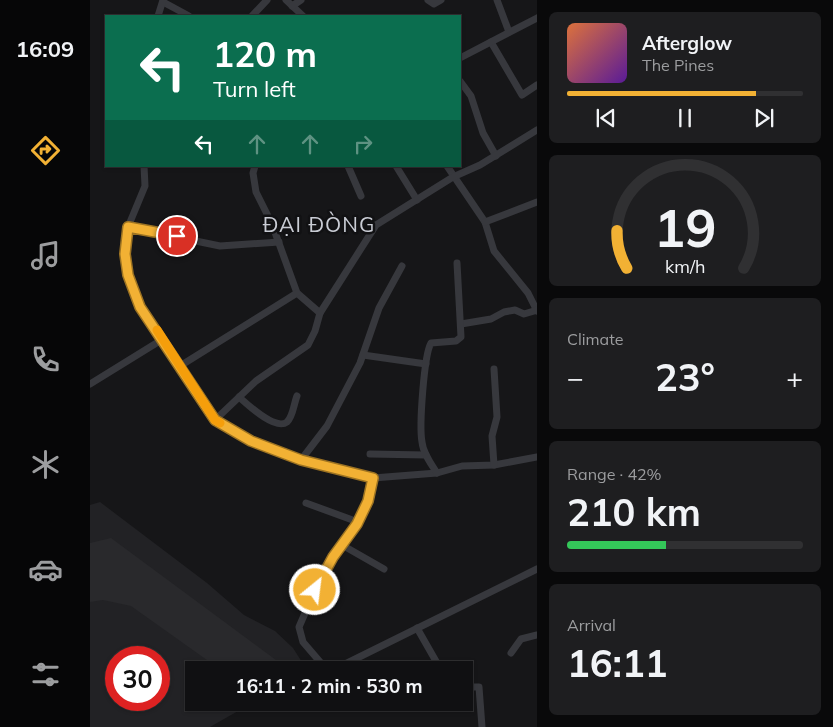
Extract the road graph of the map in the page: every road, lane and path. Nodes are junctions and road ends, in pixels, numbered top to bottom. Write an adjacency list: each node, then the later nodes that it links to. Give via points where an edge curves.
1 (267, 0): 11 (street)
2 (286, 0): 8 (street)
3 (301, 0): 8 (street)
4 (428, 0): 5 (street, via 434,4)
5 (441, 0)
6 (497, 0): 14 (street)
7 (163, 1): 9 (street); 10 (street)
8 (292, 6): 12 (street)
9 (158, 15)
10 (187, 15)
11 (253, 15)
12 (302, 15)
13 (537, 18): 14 (street)
14 (509, 32): 15 (street)
15 (490, 42): 16 (street); 18 (street, via 522,95)
16 (461, 57)
17 (461, 82): 20 (street, via 471,96 483,133)
18 (537, 86)
19 (536, 132): 20 (street)
20 (496, 156): 26 (street)
21 (144, 167): 31 (street, via 145,186)
22 (255, 167): 32 (street, via 256,192)
23 (348, 167): 27 (street)
24 (397, 167): 28 (street)
25 (448, 167): 26 (street)
26 (453, 177): 28 (street); 30 (street)
27 (361, 196)
28 (417, 200): 37 (street, via 376,225)
29 (537, 202): 30 (street)
30 (485, 222): 36 (street, via 494,251 528,292)
31 (128, 227): 32 (street, via 220,246); 39 (street, via 125,254 128,275 140,307)
32 (279, 242): 35 (street)
33 (457, 262): 38 (street)
34 (402, 266): 40 (street, via 379,308)
35 (297, 293): 37 (street); 42 (street)
36 (537, 310): 38 (street, via 524,314 509,311 487,321)
37 (320, 313): 46 (street, via 308,345 256,381)
38 (461, 324): 41 (street, via 459,340 430,344)
39 (163, 339): 42 (street); 44 (street)
40 (363, 355): 41 (street); 51 (street, via 327,426)
41 (426, 364): 49 (street, via 422,442)
42 (180, 366): 47 (street)
43 (494, 369): 52 (street, via 497,417 492,436)
44 (90, 384)
45 (297, 396): 46 (street, via 290,417 281,424 262,416)
46 (239, 397): 47 (street)
47 (215, 420): 51 (street, via 251,441)
48 (370, 454): 49 (street)
49 (426, 455): 53 (street)
50 (537, 456): 52 (street)
51 (301, 460): 54 (street)
52 (494, 465): 53 (street, via 462,466)
53 (437, 473): 54 (street)
54 (373, 478): 56 (street, via 368,501)
55 (306, 503): 56 (street)
56 (358, 522): 57 (street)
57 (342, 545): 59 (street); 63 (street, via 315,590 299,627 303,642)
58 (537, 569): 60 (street)
59 (384, 570)
60 (417, 628): 64 (street); 65 (street)
61 (537, 635): 62 (street, via 521,639)
62 (511, 653)
63 (319, 661)
64 (351, 661)
65 (436, 661)
66 (473, 687): 67 (street, via 479,687)
67 (482, 727)

